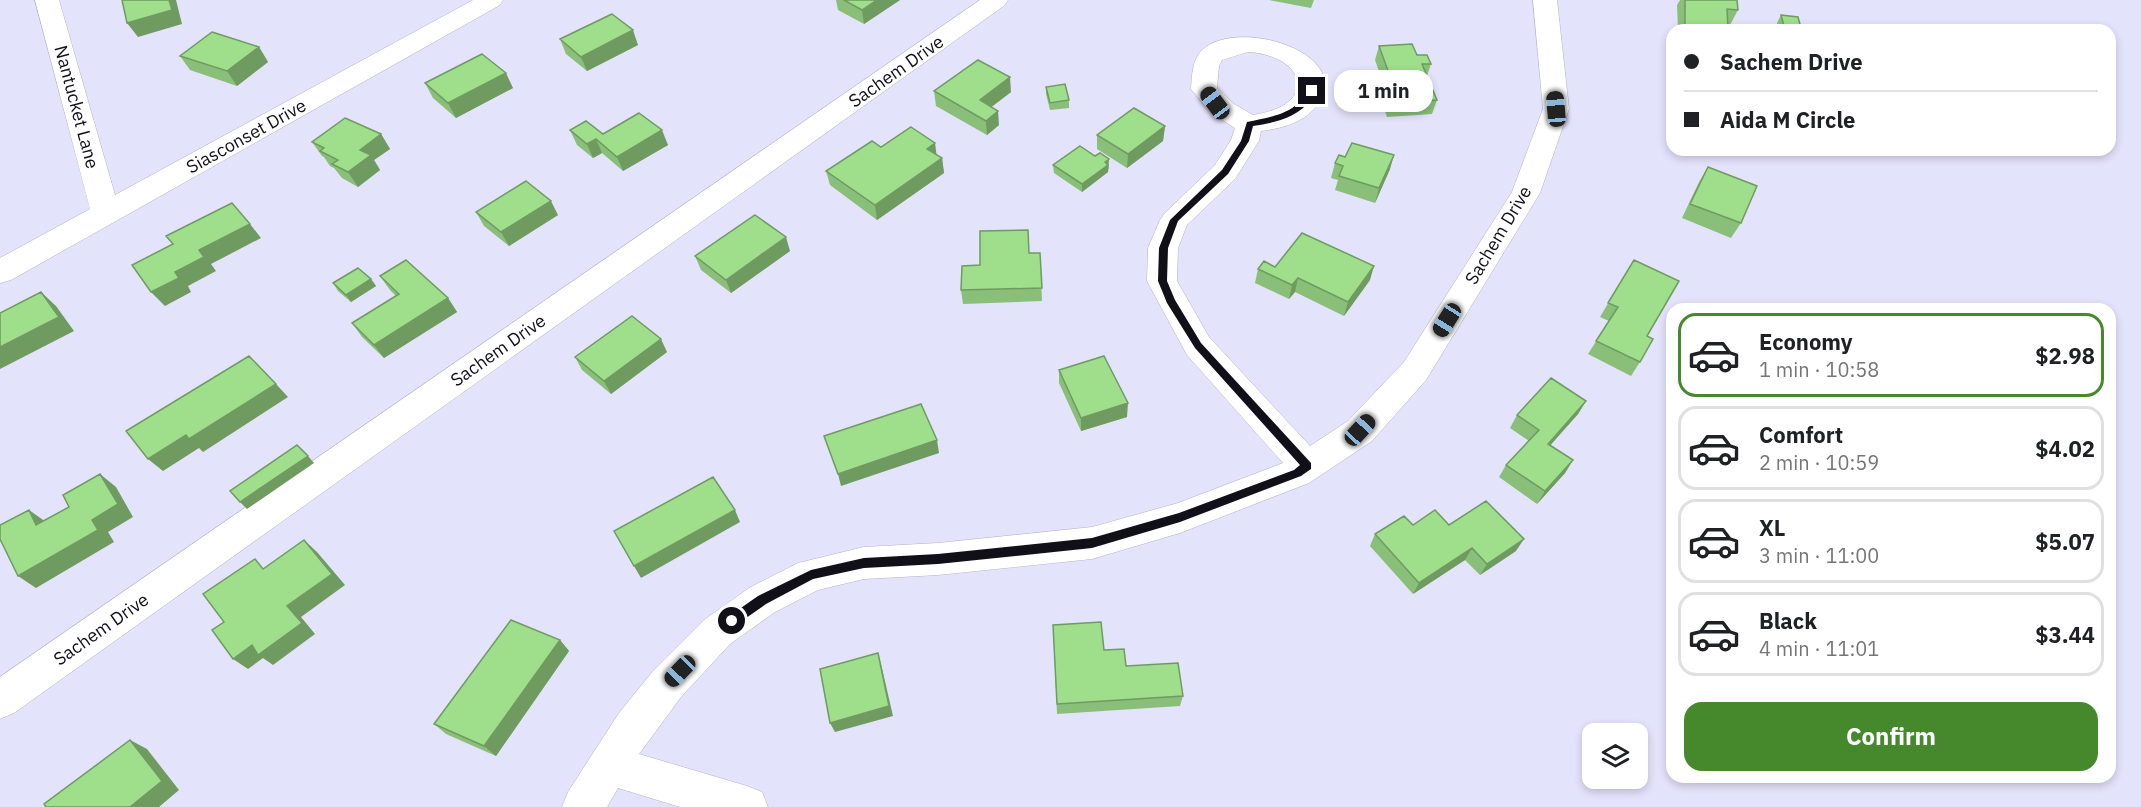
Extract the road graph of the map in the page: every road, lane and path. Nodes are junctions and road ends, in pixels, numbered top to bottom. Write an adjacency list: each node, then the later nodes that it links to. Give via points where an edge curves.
1 (47, 0): 6 (street, Nantucket Lane)
2 (491, 0): 6 (street, Siasconset Drive)
3 (996, 0): 9 (street, Sachem Drive)
4 (1545, 0): 8 (street, Sachem Drive, via 1556,109 1526,193 1415,371 1360,430)
5 (1250, 124): 8 (street, via 1245,141 1225,172 1175,220 1163,248 1162,281 1198,346)
6 (106, 214): 7 (street, Siasconset Drive)
7 (0, 272)
8 (1307, 466): 10 (street, Sachem Drive, via 1298,473 1180,518 1092,543 864,563 811,575 762,600 717,632 667,684)
9 (0, 700)
10 (609, 765): 11 (street, Sachem Drive); 12 (street)
11 (583, 807)
12 (747, 807)

